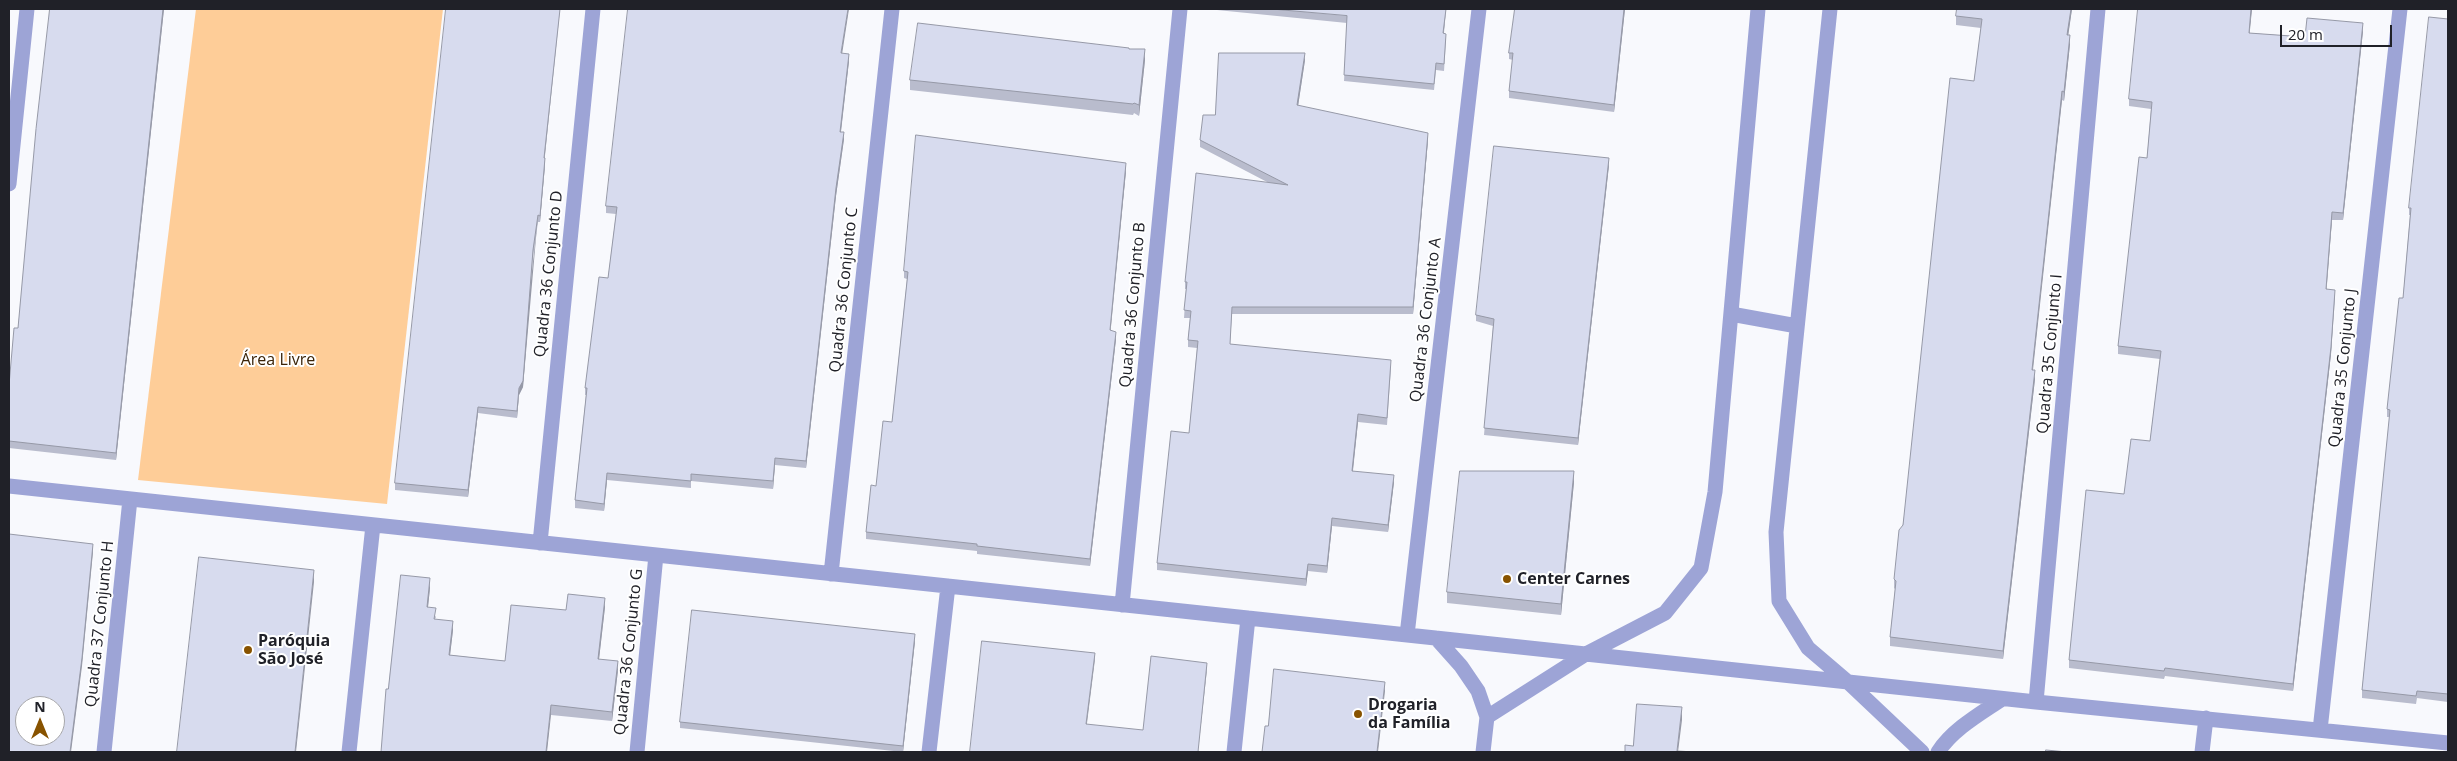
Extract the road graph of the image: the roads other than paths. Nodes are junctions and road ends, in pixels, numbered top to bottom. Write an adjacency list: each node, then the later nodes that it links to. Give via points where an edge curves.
1 (27, 9): 10 (street)
2 (593, 9): 16 (street, Quadra 36 Conjunto D)
3 (892, 9): 18 (street, Quadra 36 Conjunto C)
4 (1180, 9): 20 (street, Quadra 36 Conjunto B)
5 (1479, 9): 22 (street, Quadra 36 Conjunto A)
6 (1758, 9): 11 (street)
7 (1830, 9): 12 (street)
8 (2098, 9): 27 (street, Quadra 35 Conjunto I)
9 (2400, 9): 30 (street, Quadra 35 Conjunto J)
10 (9, 184)
11 (1731, 314): 12 (street); 24 (street, via 1715,492 1701,568 1665,613)
12 (1797, 326): 25 (street, via 1776,532 1779,601 1808,648)
13 (9, 486): 14 (street)
14 (130, 499): 15 (street); 32 (street, Quadra 37 Conjunto H)
15 (374, 525): 16 (street); 33 (street)
16 (540, 543): 17 (street)
17 (656, 555): 18 (street); 34 (street, Quadra 36 Conjunto G)
18 (831, 574): 19 (street)
19 (948, 586): 20 (street); 35 (street)
20 (1122, 605): 21 (street)
21 (1248, 618): 22 (street); 36 (street)
22 (1407, 635): 23 (street)
23 (1436, 638): 24 (street); 28 (street, via 1478,691)
24 (1586, 654): 25 (street); 28 (street)
25 (1849, 682): 26 (street); 38 (street)
26 (2002, 699): 27 (street); 39 (street, via 1966,724)
27 (2036, 702): 29 (street)
28 (1487, 717): 37 (street)
29 (2206, 718): 30 (street); 40 (street)
30 (2320, 730): 31 (street)
31 (2448, 743)
32 (104, 752)
33 (349, 752)
34 (637, 752)
35 (930, 752)
36 (1234, 752)
37 (1483, 752)
38 (1922, 752)
39 (1938, 752)
40 (2202, 752)

